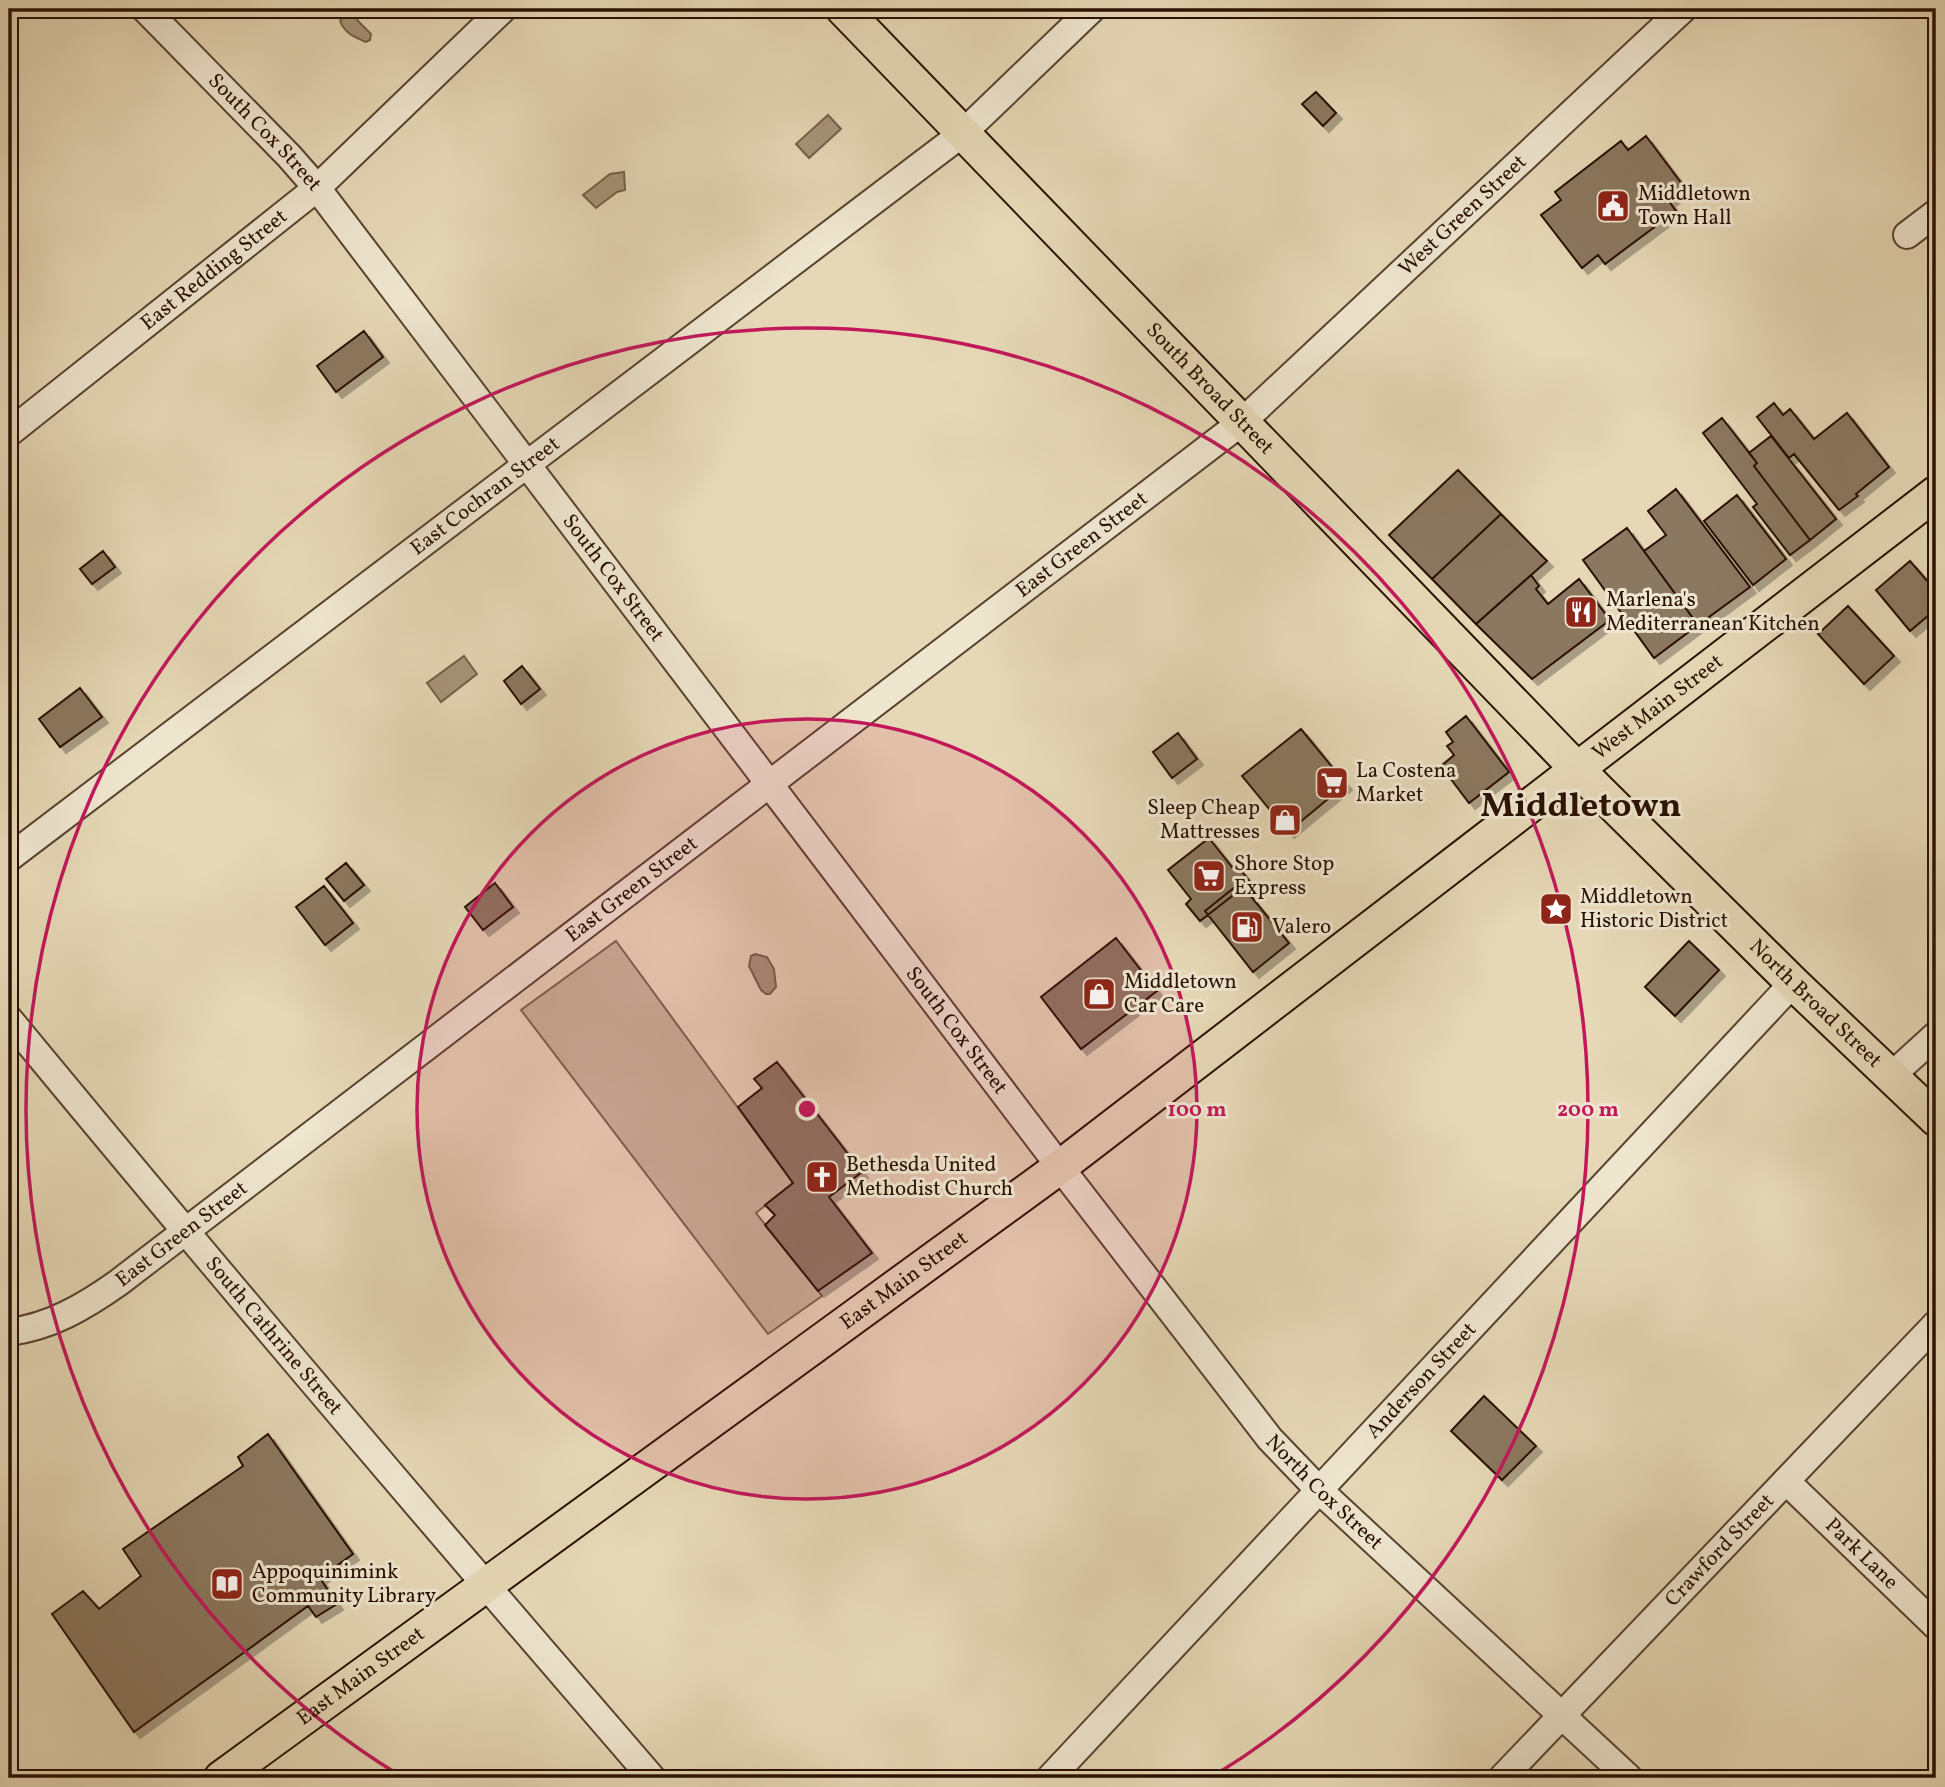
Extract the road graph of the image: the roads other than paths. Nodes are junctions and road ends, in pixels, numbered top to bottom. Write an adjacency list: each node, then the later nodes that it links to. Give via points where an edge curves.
1 (145, 9): 7 (street, South Cox Street)
2 (503, 9): 7 (street, East Redding Street)
3 (843, 9): 6 (main road, South Broad Street)
4 (1092, 9): 6 (street, East Cochran Street)
5 (1683, 9): 10 (street, West Green Street)
6 (963, 133): 10 (main road, South Broad Street); 12 (street, East Cochran Street)
7 (317, 188): 11 (street, East Redding Street); 12 (street, South Cox Street)
8 (1936, 214): 9 (street)
9 (1907, 235)
10 (1242, 422): 14 (main road, South Broad Street); 15 (street, East Green Street)
11 (9, 433)
12 (528, 464): 15 (street, South Cox Street); 16 (street, East Cochran Street)
13 (1936, 492): 14 (main road, West Main Street)
14 (1577, 769): 17 (main road, North Broad Street); 22 (main road, East Main Street)
15 (771, 783): 22 (street, South Cox Street); 23 (street, East Green Street)
16 (9, 858)
17 (1793, 984): 20 (main road, North Broad Street); 27 (street, Anderson Street)
18 (9, 1019): 23 (street, South Cathrine Street)
19 (1936, 1035): 20 (street)
20 (1891, 1076): 21 (main road, North Broad Street)
21 (1936, 1119)
22 (1060, 1167): 27 (street, North Cox Street, via 1270,1439); 28 (main road, East Main Street)
23 (185, 1232): 25 (street, East Green Street, via 87,1305 30,1329); 28 (street, South Cathrine Street)
24 (1936, 1324): 26 (street, Crawford Street)
25 (9, 1332)
26 (1786, 1481): 29 (street, Park Lane); 30 (street, Crawford Street)
27 (1319, 1490): 30 (street, North Cox Street); 33 (street, Anderson Street)
28 (485, 1587): 31 (main road, East Main Street); 32 (street, South Cathrine Street)
29 (1936, 1626)
30 (1562, 1716): 34 (street, Crawford Street); 35 (street, North Cox Street)
31 (221, 1778)
32 (652, 1778)
33 (1050, 1778)
34 (1502, 1778)
35 (1629, 1778)

